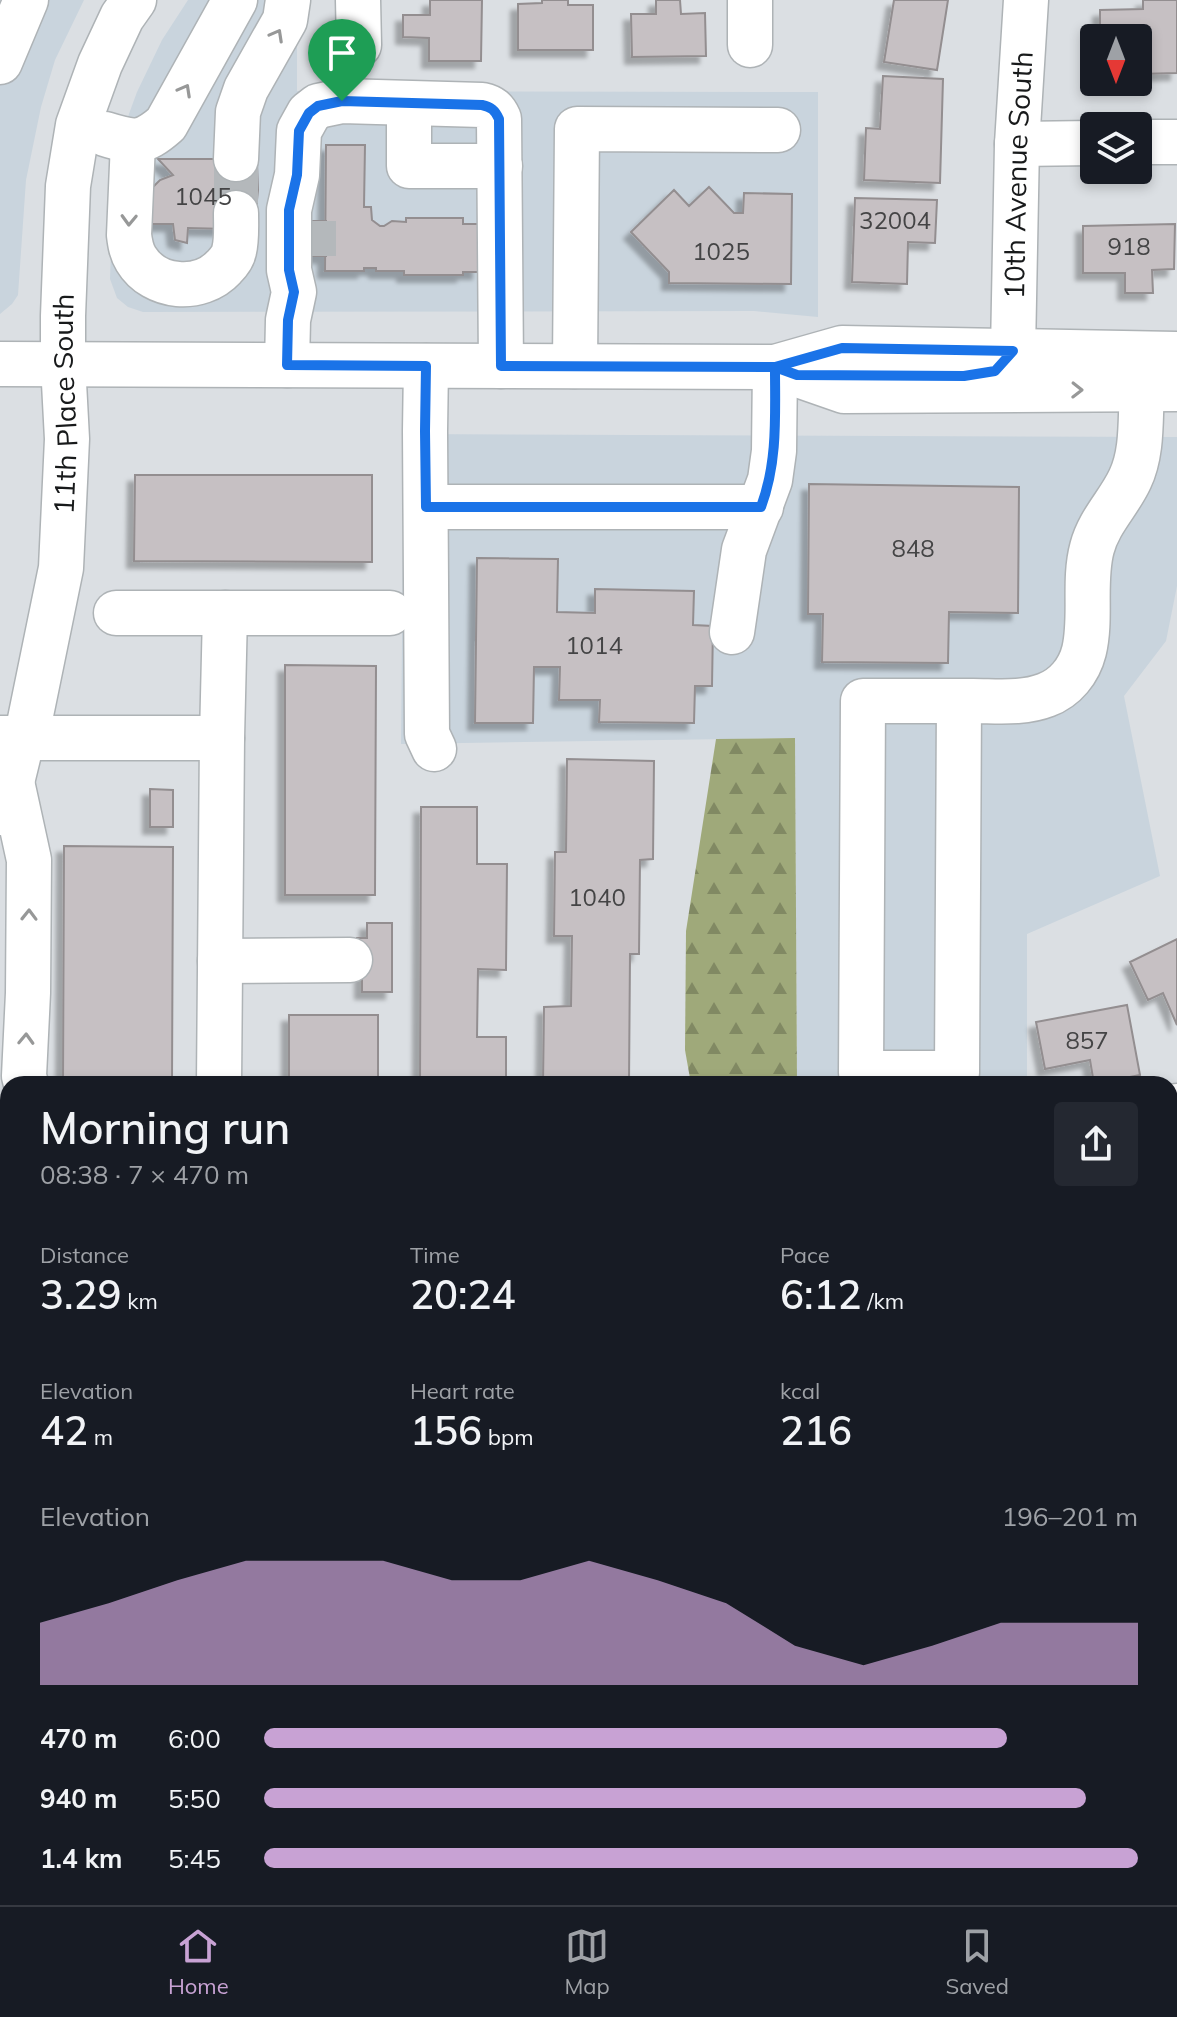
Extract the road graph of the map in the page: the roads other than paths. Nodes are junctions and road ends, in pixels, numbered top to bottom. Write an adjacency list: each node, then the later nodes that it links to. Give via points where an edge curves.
1 (26, 0): 10 (street)
2 (134, 0): 12 (street, 11th Place South, via 100,64)
3 (235, 0): 14 (street, one-way to 3, via 153,136 166,124)
4 (288, 0): 19 (street, one-way to 4, via 238,112 285,20)
5 (358, 0): 8 (street)
6 (750, 0): 9 (street)
7 (1026, 0): 18 (street, 10th Avenue South)
8 (359, 45)
9 (750, 45)
10 (0, 62)
11 (409, 104): 20 (street, via 491,107 499,119); 20 (street, via 409,166); 21 (street, via 342,101 318,106 299,131)
12 (78, 125): 14 (street); 27 (street, 11th Place South, via 68,186)
13 (778, 130): 31 (street, via 577,129)
14 (133, 142): 22 (street, one-way to 22, via 130,247 157,278 190,285 219,273 234,252)
15 (1152, 142): 16 (street)
16 (1177, 142)
17 (1080, 143): 18 (street)
18 (1017, 144): 24 (street, 10th Avenue South)
19 (236, 159)
20 (500, 166): 30 (street)
21 (297, 175): 23 (street, via 313,213); 23 (street, via 289,210 289,270)
22 (236, 213)
23 (308, 256): 28 (street, via 288,320)
24 (1013, 351): 25 (street); 32 (street, via 842,348)
25 (1177, 354)
26 (0, 364): 27 (street)
27 (63, 364): 28 (street); 41 (street, 11th Place South, via 67,439 61,568)
28 (287, 365): 29 (street)
29 (426, 366): 30 (street); 34 (street)
30 (501, 366): 31 (street)
31 (575, 366): 32 (street)
32 (786, 371): 33 (street, one-way to 33, via 844,391); 35 (street)
33 (1165, 383): 40 (street, via 1136,465 1091,553 1079,665 1048,695)
34 (426, 507): 35 (street); 43 (street, via 427,734)
35 (761, 507): 39 (street, via 744,550)
36 (116, 613): 37 (street)
37 (225, 613): 38 (street); 42 (street)
38 (390, 613)
39 (732, 632)
40 (959, 701): 49 (street, via 863,701); 50 (street, via 957,1073)
41 (13, 738): 42 (street); 44 (street, 11th Place South, via 21,745)
42 (222, 738): 46 (street)
43 (434, 749)
44 (6, 797): 47 (street, one-way to 44, via 29,860)
45 (350, 960): 46 (street)
46 (220, 961): 48 (street)
47 (24, 1076)
48 (219, 1076)
49 (859, 1076)
50 (898, 1076)

